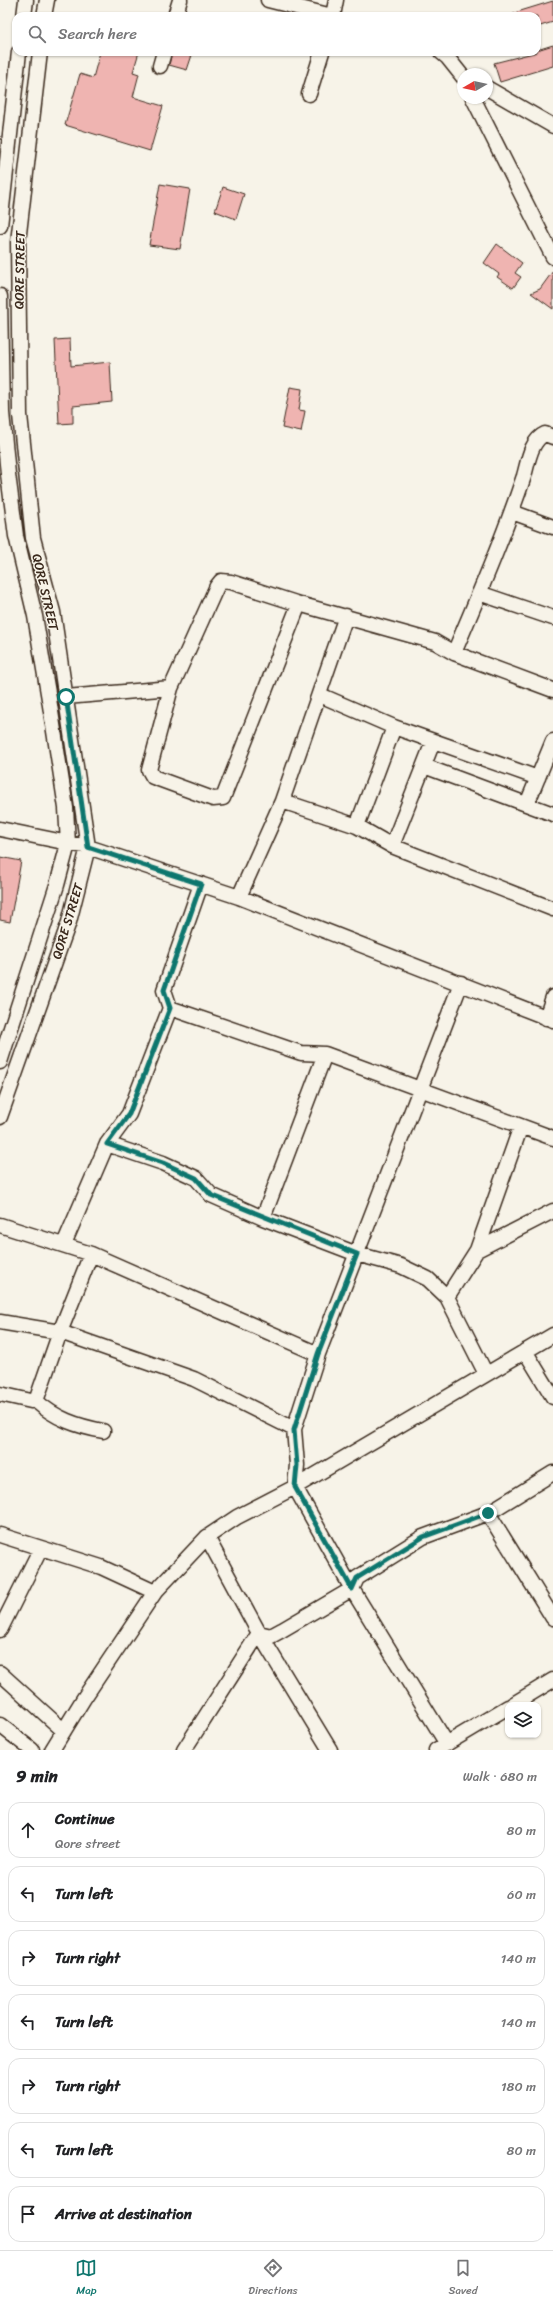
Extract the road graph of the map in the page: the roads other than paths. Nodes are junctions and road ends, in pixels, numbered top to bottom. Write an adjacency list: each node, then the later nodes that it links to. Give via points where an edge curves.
1 (26, 0): 6 (street)
2 (47, 0): 7 (street)
3 (180, 0): 8 (street)
4 (268, 0): 9 (street)
5 (336, 0): 10 (street)
6 (24, 12)
7 (45, 12)
8 (176, 12)
9 (316, 12)
10 (333, 12)
11 (19, 56): 22 (street, QORE STREET)
12 (40, 56): 37 (street, QORE STREET, via 18,242 20,415 33,538 53,612)
13 (163, 56): 16 (street)
14 (321, 56): 19 (street)
15 (445, 56): 17 (street)
16 (160, 66)
17 (457, 70)
18 (493, 91): 21 (street)
19 (309, 94)
20 (476, 104): 23 (street)
21 (553, 126)
22 (0, 226)
23 (553, 257)
24 (0, 296): 25 (street, QORE STREET)
25 (1, 413): 48 (street, QORE STREET, via 16,536 35,616 66,808)
26 (553, 437): 27 (street, via 545,434 539,436)
27 (512, 512): 28 (street); 29 (street)
28 (553, 527)
29 (479, 593): 32 (street); 33 (street)
30 (299, 604): 31 (street); 34 (street, via 221,581); 34 (street, via 223,798 212,799 160,780 149,770)
31 (346, 616): 33 (street, via 435,642); 36 (street)
32 (553, 618)
33 (454, 653): 35 (street)
34 (171, 688): 37 (street)
35 (553, 690)
36 (320, 695): 38 (street); 43 (street)
37 (66, 697): 50 (street, QORE STREET)
38 (394, 727): 40 (street); 46 (street)
39 (553, 741): 42 (street)
40 (433, 742): 41 (street); 42 (street)
41 (424, 766): 44 (street); 49 (street)
42 (538, 778): 44 (street)
43 (282, 801): 46 (street); 52 (street)
44 (527, 804): 45 (street)
45 (553, 814)
46 (357, 826): 49 (street)
47 (0, 830): 48 (street)
48 (68, 844): 50 (street); 59 (street, QORE STREET)
49 (392, 846): 53 (street)
50 (88, 847): 51 (street); 61 (street, QORE STREET, via 68,922)
51 (201, 884): 52 (street); 56 (street, via 164,990)
52 (239, 897): 54 (street)
53 (553, 909)
54 (461, 983): 57 (street); 60 (street)
55 (553, 997): 57 (street)
56 (170, 1008): 58 (street, via 301,1053); 64 (street, via 129,1114)
57 (549, 1019)
58 (326, 1054): 60 (street); 66 (street)
59 (0, 1062)
60 (421, 1089): 62 (street); 71 (street)
61 (0, 1117)
62 (521, 1126): 63 (street); 69 (street)
63 (553, 1138)
64 (107, 1144): 66 (street, via 163,1163 196,1178 211,1195); 68 (street)
65 (553, 1211): 69 (street)
66 (263, 1218): 71 (street)
67 (0, 1225): 68 (street)
68 (64, 1244): 70 (street)
69 (477, 1250): 72 (street)
70 (90, 1254): 74 (street); 77 (street)
71 (357, 1254): 72 (street, via 408,1269 428,1279); 77 (street)
72 (447, 1297): 78 (street)
73 (0, 1322): 74 (street)
74 (60, 1332): 81 (street); 82 (street, via 194,1379)
75 (553, 1335): 76 (street)
76 (525, 1350): 78 (street); 80 (street)
77 (318, 1354): 82 (street)
78 (486, 1374): 85 (street)
79 (0, 1394): 81 (street)
80 (553, 1397)
81 (36, 1401): 83 (street, via 50,1413 67,1422)
82 (294, 1430): 85 (street, via 297,1465)
83 (103, 1431)
84 (553, 1473): 86 (street)
85 (295, 1487): 88 (street, via 237,1516); 90 (street)
86 (488, 1513): 90 (street, via 423,1537 357,1578); 92 (street)
87 (0, 1535): 89 (street)
88 (207, 1537): 91 (street); 94 (street)
89 (41, 1548): 91 (street, via 101,1567); 93 (street)
90 (352, 1589): 94 (street, via 271,1636); 101 (street)
91 (155, 1592): 100 (street)
92 (553, 1618)
93 (0, 1630)
94 (259, 1633): 104 (street); 105 (street)
95 (0, 1673): 100 (street)
96 (553, 1680): 97 (street)
97 (517, 1702)
98 (505, 1709): 101 (street)
99 (0, 1725): 102 (street)
100 (64, 1731): 103 (street)
101 (441, 1747)
102 (32, 1750)
103 (52, 1750)
104 (184, 1750)
105 (330, 1750)

